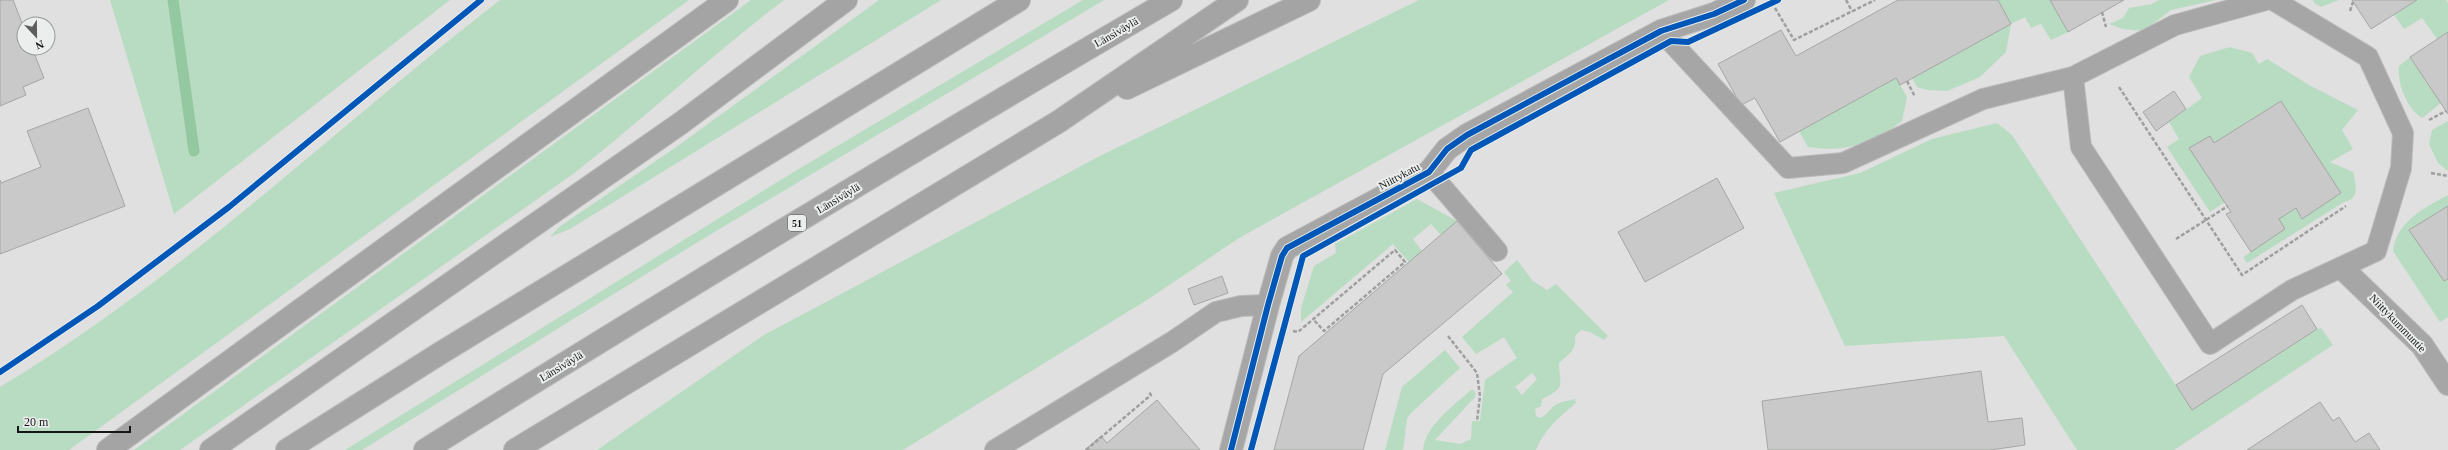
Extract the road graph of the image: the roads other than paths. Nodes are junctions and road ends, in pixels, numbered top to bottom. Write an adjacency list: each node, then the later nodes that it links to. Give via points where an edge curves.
1 (727, 0): 18 (highway)
2 (846, 0): 19 (highway, via 681,123)
3 (1019, 0): 20 (highway, via 439,354)
4 (1171, 0): 21 (highway, Länsiväylä / 51, via 986,109)
5 (1237, 0): 12 (highway)
6 (1310, 0): 12 (highway)
7 (1744, 0): 10 (street, Niittykatu, via 1714,14)
8 (2266, 0): 11 (lane, via 2175,25)
9 (2273, 0): 15 (lane, via 2368,57 2403,133 2402,168 2376,251)
10 (1662, 31): 11 (lane, via 1788,168 1843,163 1983,99); 13 (street, Niittykatu, via 1467,135 1447,149)
11 (2073, 77): 15 (lane, via 2081,148 2210,344 2292,290)
12 (1058, 122): 22 (highway)
13 (1428, 172): 14 (lane); 16 (street, Niittykatu, via 1287,248 1282,256)
14 (1497, 251)
15 (2342, 268): 17 (street, Niittykummuntie, via 2422,345)
16 (1265, 315): 23 (lane, via 1241,306 1216,312 1134,366); 24 (street, Niittykatu)
17 (2448, 384)
18 (108, 450)
19 (211, 450)
20 (287, 450)
21 (425, 450)
22 (515, 450)
23 (995, 450)
24 (1231, 450)

